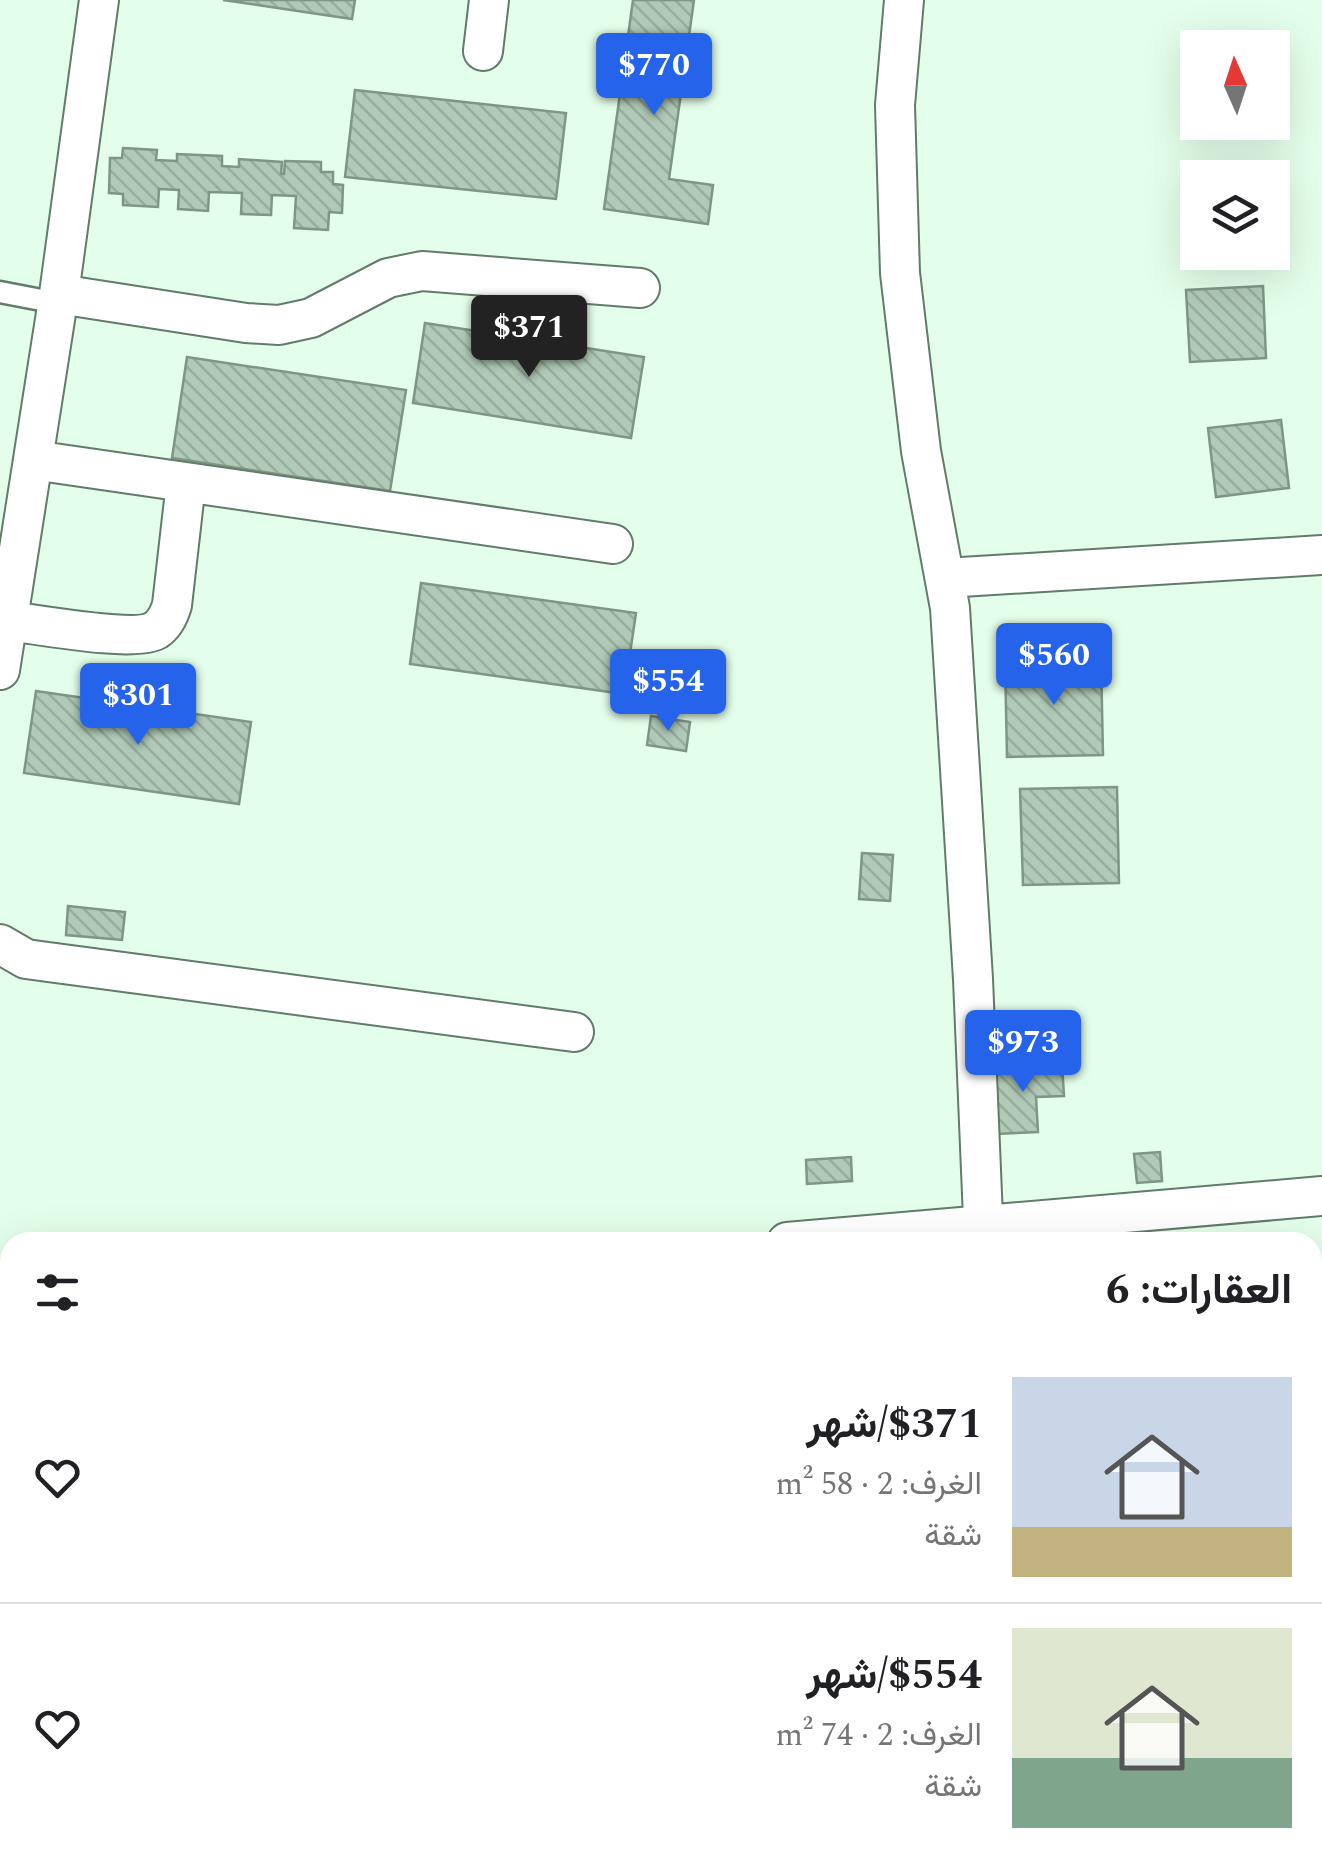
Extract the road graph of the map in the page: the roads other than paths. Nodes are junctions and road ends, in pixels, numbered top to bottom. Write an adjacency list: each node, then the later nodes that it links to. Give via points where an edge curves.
1 (98, 0): 7 (street)
2 (489, 0): 4 (street)
3 (904, 0): 12 (street, via 896,105 900,273)
4 (483, 51)
5 (640, 288): 7 (street, via 422,271 388,278 312,318 263,326)
6 (0, 292): 7 (lane)
7 (58, 298): 8 (street)
8 (33, 460): 9 (street); 13 (street)
9 (186, 483): 10 (street); 13 (street, via 172,605 154,632)
10 (613, 544)
11 (1322, 556): 12 (street)
12 (944, 578): 18 (street, via 973,978)
13 (8, 621): 14 (street)
14 (0, 670)
15 (0, 944): 16 (street, via 48,962)
16 (574, 1032)
17 (1322, 1196): 19 (street)
18 (983, 1232)
19 (1001, 1232)

